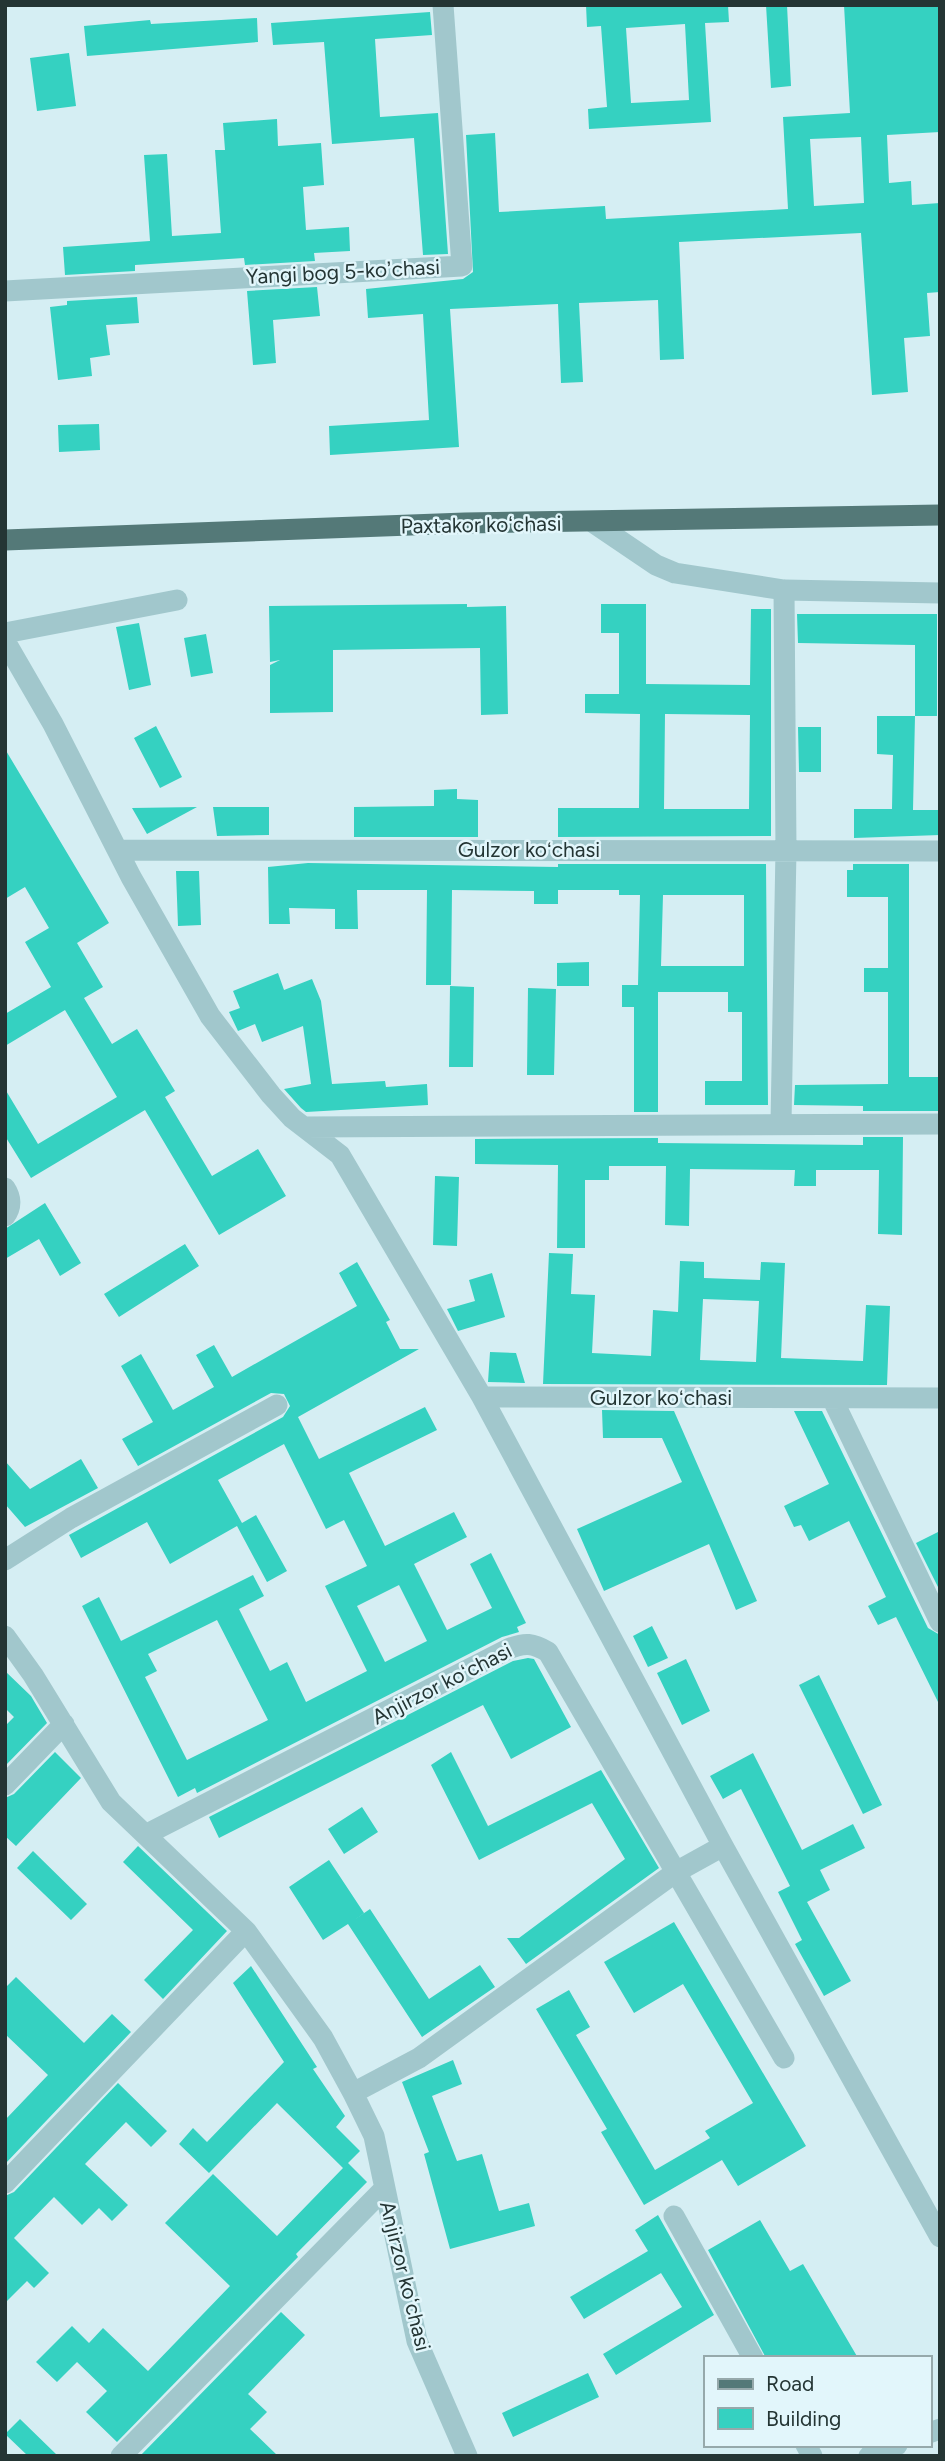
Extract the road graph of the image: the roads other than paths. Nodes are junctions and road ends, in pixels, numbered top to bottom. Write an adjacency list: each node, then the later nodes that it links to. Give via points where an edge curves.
1 (443, 5): 2 (street, Yangi bog 5-koʼchasi, via 462,266)
2 (5, 291)
3 (940, 515): 4 (main road, Paxtakor koʻchasi)
4 (594, 523): 5 (main road, Paxtakor koʻchasi, via 465,523); 6 (street, via 675,573)
5 (14, 540)
6 (784, 590): 7 (street); 12 (street)
7 (940, 593)
8 (177, 600): 9 (street)
9 (5, 633)
10 (5, 640): 11 (street)
11 (119, 850): 12 (street, Gulzor koʻchasi); 16 (street, via 210,1016 271,1095)
12 (786, 850): 13 (street, Gulzor koʻchasi); 14 (street)
13 (940, 851)
14 (781, 1124): 15 (street); 16 (street)
15 (940, 1124)
16 (304, 1126): 19 (street, via 340,1154)
17 (5, 1188): 18 (street, via 10,1196)
18 (5, 1216)
19 (482, 1397): 20 (street, Gulzor koʻchasi); 29 (street)
20 (832, 1398): 21 (street, Gulzor koʻchasi); 24 (street)
21 (940, 1398)
22 (277, 1405): 23 (street)
23 (9, 1549)
24 (940, 1622)
25 (5, 1636): 26 (street, Anjirzor koʻchasi)
26 (64, 1724): 27 (street); 28 (street, Anjirzor koʻchasi, via 111,1802)
27 (5, 1785)
28 (147, 1835): 30 (street, Anjirzor koʻchasi, via 522,1643 548,1652); 31 (street, Anjirzor koʻchasi)
29 (723, 1846): 30 (street); 37 (street)
30 (676, 1872): 32 (street, Anjirzor koʻchasi); 33 (street, via 419,2058)
31 (246, 1931): 33 (street, Anjirzor koʻchasi, via 323,2038); 34 (street)
32 (784, 2059)
33 (353, 2092): 35 (street, Anjirzor koʻchasi, via 374,2136)
34 (5, 2183)
35 (384, 2189): 40 (street); 41 (street, Anjirzor koʻchasi, via 417,2341)
36 (674, 2216): 38 (street)
37 (940, 2237)
38 (751, 2356)
39 (892, 2447): 42 (street)
40 (121, 2456)
41 (467, 2456)
42 (869, 2456)

